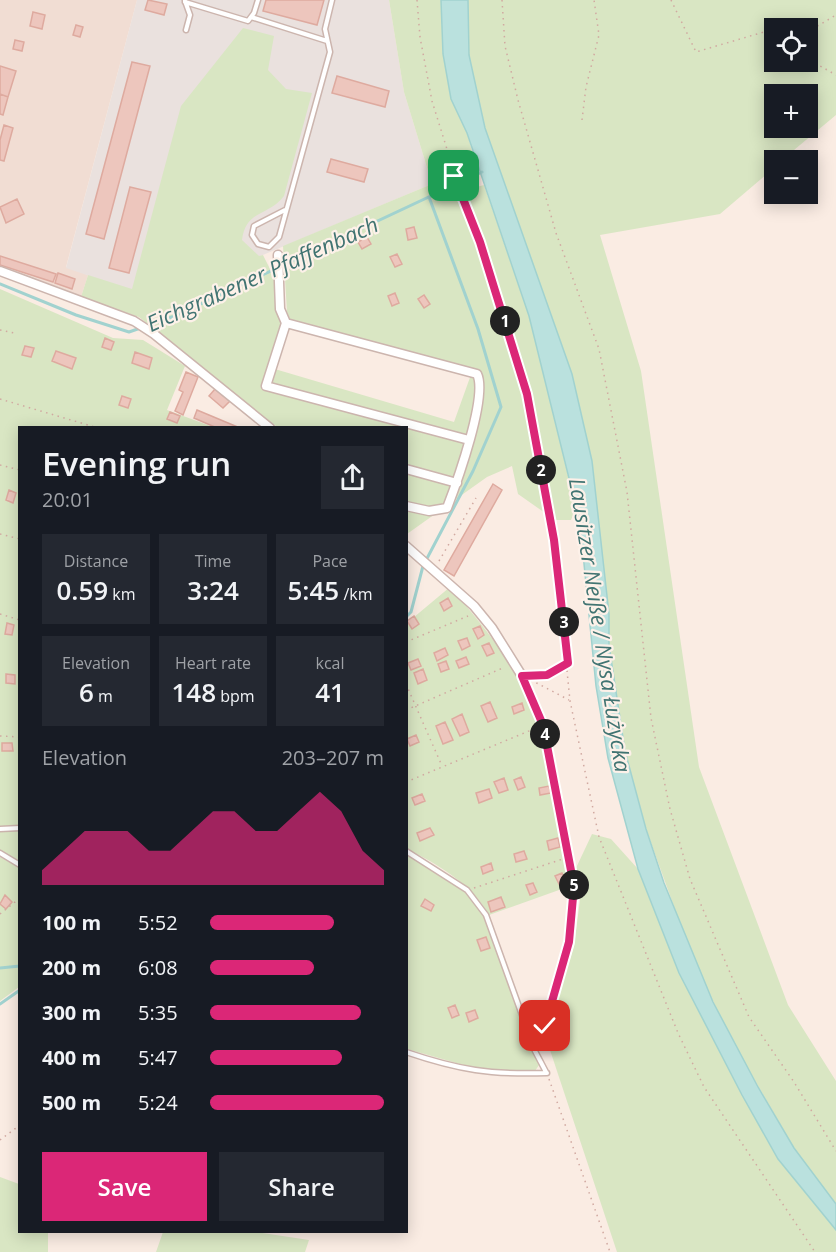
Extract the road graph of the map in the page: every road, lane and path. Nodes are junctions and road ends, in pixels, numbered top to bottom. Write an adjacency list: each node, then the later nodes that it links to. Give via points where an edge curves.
1 (258, 0): 9 (lane)
2 (332, 0): 13 (lane, via 325,29)
3 (417, 0): 42 (path, via 432,101 527,394 554,540)
4 (502, 0): 66 (path, via 505,46 518,100 556,233 599,349 627,492 651,718 690,879 748,1017)
5 (594, 0): 16 (path, via 599,35)
6 (671, 0): 12 (path, via 696,52)
7 (185, 1): 9 (lane, via 248,21); 11 (lane, via 190,15)
8 (836, 15): 10 (path)
9 (251, 17): 13 (lane)
10 (818, 26)
11 (186, 30)
12 (764, 32)
13 (328, 41): 17 (lane, via 330,52)
14 (818, 65): 15 (path)
15 (836, 75)
16 (582, 120)
17 (285, 210): 17 (lane, via 275,244 258,244 252,235 254,226)
18 (278, 255): 20 (street, via 280,309)
19 (0, 271): 25 (street, via 136,323)
20 (286, 322): 26 (street, via 477,374 482,382); 26 (street, via 266,386)
21 (0, 330): 22 (path)
22 (14, 333)
23 (0, 399): 24 (path)
24 (91, 426)
25 (268, 426)
26 (470, 440): 30 (street)
27 (0, 465): 28 (path)
28 (18, 470)
29 (408, 470): 30 (street)
30 (457, 483): 32 (street, via 447,508 441,511)
31 (476, 498): 36 (path)
32 (408, 506)
33 (0, 534): 34 (path)
34 (18, 538)
35 (408, 548): 36 (street)
36 (428, 565): 41 (street, via 474,606)
37 (0, 614): 39 (path)
38 (468, 616): 40 (path)
39 (18, 619)
40 (408, 641)
41 (514, 663): 43 (street); 46 (path)
42 (568, 663): 43 (path, via 547,675); 45 (path)
43 (522, 676): 45 (path); 48 (path)
44 (408, 688): 46 (path)
45 (570, 701): 68 (path, via 599,837 678,1034 704,1087)
46 (416, 706): 47 (path); 51 (path)
47 (408, 709)
48 (543, 725): 51 (path); 57 (path)
49 (0, 736): 50 (path)
50 (18, 737)
51 (442, 767): 52 (path)
52 (408, 781)
53 (18, 828): 54 (lane)
54 (0, 829)
55 (408, 852): 59 (lane)
56 (0, 854): 58 (lane)
57 (569, 857): 59 (path); 63 (path, via 574,886 569,942 545,1026)
58 (18, 864)
59 (467, 890): 63 (lane, via 486,915)
60 (18, 900): 61 (path)
61 (0, 914)
62 (408, 1053): 63 (lane, via 452,1068 482,1073)
63 (546, 1072): 67 (path)
64 (18, 1126): 65 (path)
65 (0, 1140)
66 (836, 1151)
67 (610, 1252)
68 (815, 1252)

